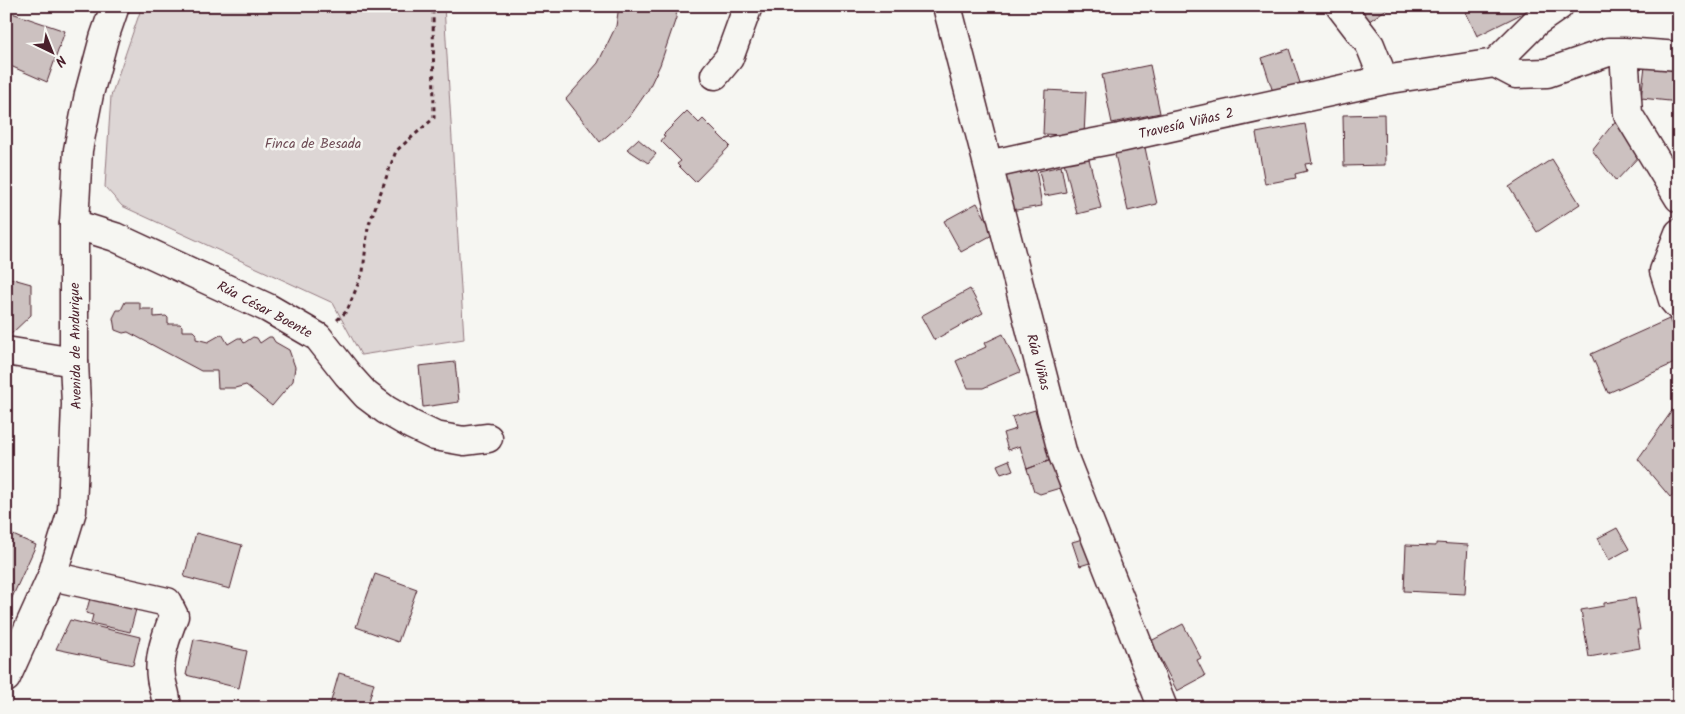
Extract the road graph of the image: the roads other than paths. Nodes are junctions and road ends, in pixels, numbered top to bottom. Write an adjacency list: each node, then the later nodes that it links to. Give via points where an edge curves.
1 (115, 6): 13 (street, Avenida de Andurique, via 89,94 80,141)
2 (748, 6): 9 (street, via 729,58)
3 (948, 6): 11 (street, Rúa Viñas)
4 (1340, 6): 10 (street, via 1370,45)
5 (1559, 6): 8 (street, via 1536,22)
6 (1624, 52): 7 (street); 8 (street, via 1608,52 1547,73 1516,74); 12 (street, via 1628,114)
7 (1679, 56)
8 (1495, 63): 10 (street, Travesía Viñas 2)
9 (715, 75)
10 (1384, 80): 11 (street, Travesía Viñas 2)
11 (988, 165): 22 (street, Rúa Viñas, via 1063,455)
12 (1679, 198)
13 (74, 224): 17 (street, Avenida de Andurique); 18 (street, Rúa César Boente, via 115,237 268,308 318,337 366,395 412,425 435,436 464,441)
14 (1679, 233): 15 (street, via 1664,271 1673,300)
15 (1679, 308)
16 (6, 351): 17 (street)
17 (74, 362): 19 (street, Avenida de Andurique, via 76,404 72,511)
18 (488, 438)
19 (52, 576): 20 (street, Avenida de Andurique); 21 (street, via 168,602 174,616 164,645 160,675)
20 (6, 678)
21 (173, 706)
22 (1163, 708)

